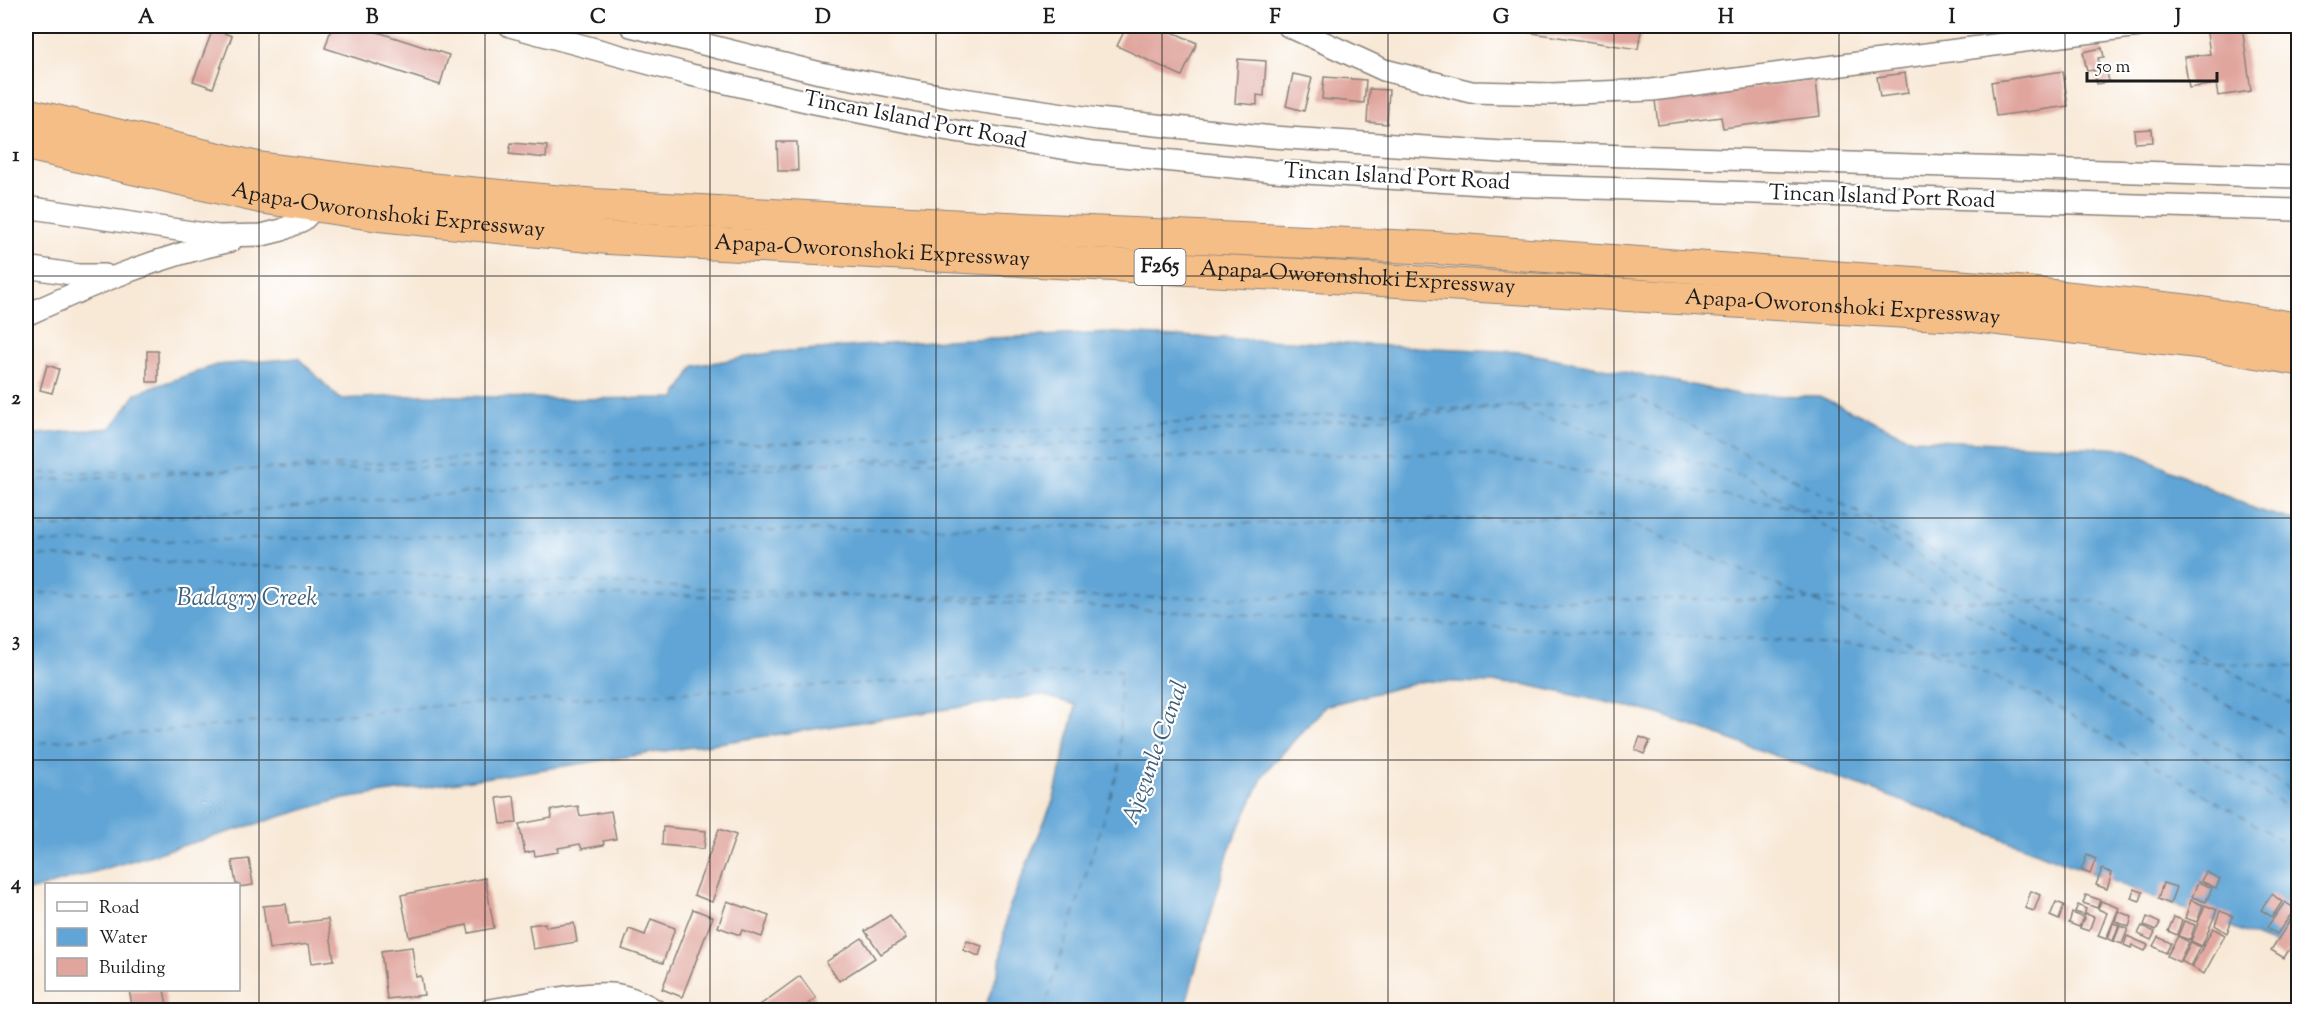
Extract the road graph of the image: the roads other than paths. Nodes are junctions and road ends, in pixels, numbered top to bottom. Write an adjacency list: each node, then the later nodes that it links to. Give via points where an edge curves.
1 (510, 26): 11 (street, Tincan Island Port Road, via 691,75 815,103 943,129 1104,154 1273,171 1500,185)
2 (631, 26): 8 (street, Tincan Island Port Road, via 820,73 949,97 1098,119 1273,137 1502,152)
3 (1288, 26): 5 (street)
4 (2139, 26): 5 (street, via 1652,90 1551,94 1471,92 1384,70)
5 (1311, 30)
6 (26, 114): 16 (highway, Apapa-Oworonshoki Expressway / F265, via 258,168 595,205 1435,248 1993,290 2190,311)
7 (26, 144): 9 (highway, Apapa-Oworonshoki Expressway / F265, via 249,194)
8 (2298, 177)
9 (318, 205): 12 (street, via 303,220); 17 (highway, Apapa-Oworonshoki Expressway / F265, via 379,215 609,237 1974,316 2198,342)
10 (26, 207): 12 (street, via 218,236)
11 (2298, 210)
12 (262, 235): 14 (street, via 174,255)
13 (26, 267): 14 (street, via 78,275)
14 (113, 275): 15 (street)
15 (26, 315)
16 (2298, 328)
17 (2298, 359)
18 (490, 1011): 19 (street, via 611,994 639,1001)
19 (655, 1011)

